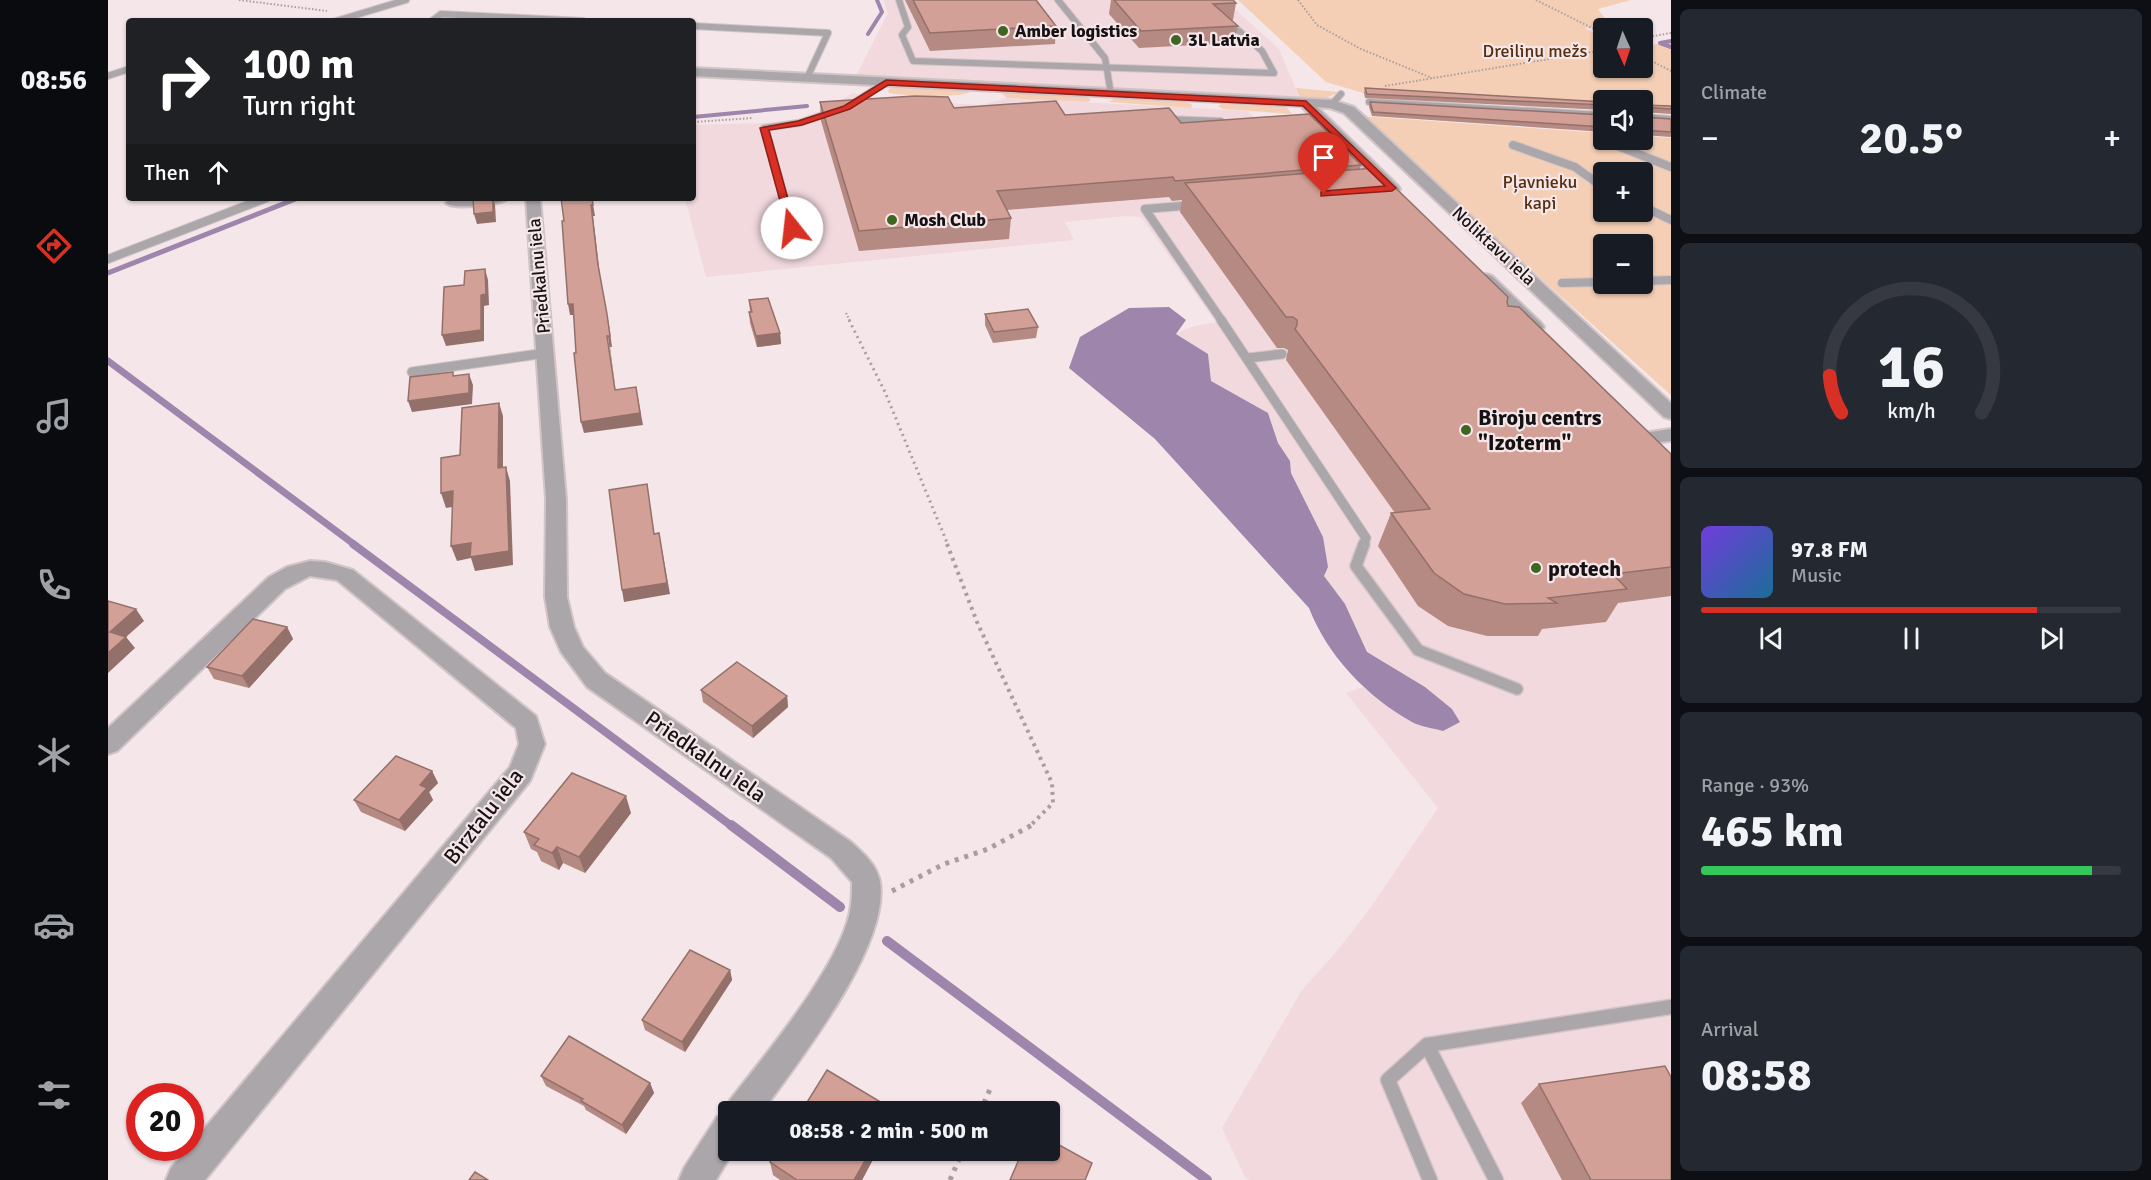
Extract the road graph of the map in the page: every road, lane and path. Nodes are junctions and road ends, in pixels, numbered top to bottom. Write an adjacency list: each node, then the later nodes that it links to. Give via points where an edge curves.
1 (239, 0): 7 (path)
2 (406, 0): 9 (lane)
3 (899, 0): 19 (lane, via 908,27 902,35 913,61)
4 (1058, 0): 19 (lane, via 1105,58)
5 (1298, 0): 25 (path, via 1317,25 1361,49)
6 (1536, 0): 13 (path)
7 (342, 14): 8 (lane)
8 (339, 18)
9 (346, 18)
10 (436, 18): 11 (lane, via 441,14)
11 (522, 18)
12 (696, 26): 24 (lane, via 828,33)
13 (1593, 28)
14 (1239, 31): 19 (lane, via 1262,51 1274,73)
15 (1671, 33): 16 (path)
16 (1653, 35)
17 (1593, 52): 25 (path)
18 (1653, 62): 21 (path)
19 (1108, 68): 27 (lane)
20 (126, 70): 23 (lane)
21 (1671, 71)
22 (696, 72): 24 (street, Noliktavu iela)
23 (108, 76)
24 (807, 78): 26 (street, Noliktavu iela)
25 (1433, 78): 28 (path, via 1349,90)
26 (886, 82): 27 (street, Noliktavu iela); 31 (lane)
27 (1111, 94): 30 (street, Noliktavu iela)
28 (1337, 99): 30 (street, Noliktavu iela); 42 (street, Noliktavu iela)
29 (1369, 102): 33 (lane)
30 (1306, 104): 42 (street, via 1399,192)
31 (847, 107): 32 (lane); 50 (lane, via 799,123 764,128)
32 (859, 108)
33 (1593, 114)
34 (1152, 118): 37 (lane, via 1221,121)
35 (1653, 118): 36 (lane)
36 (1671, 119)
37 (1230, 132)
38 (1513, 145): 41 (lane, via 1575,167)
39 (1628, 150): 40 (lane)
40 (1671, 167)
41 (1593, 180)
42 (1436, 191): 58 (street, Noliktavu iela)
43 (258, 201): 51 (lane)
44 (473, 201): 46 (street, Priedkalnu iela)
45 (533, 201): 59 (street, Priedkalnu iela)
46 (453, 203)
47 (1203, 204): 61 (lane, via 1145,209)
48 (1653, 210): 49 (lane)
49 (1671, 220)
50 (792, 228)
51 (108, 259)
52 (1476, 270): 58 (street, Noliktavu iela, via 1535,330)
53 (1653, 280): 54 (lane)
54 (1671, 280)
55 (1593, 282): 56 (lane)
56 (1562, 283)
57 (846, 313): 68 (path, via 885,392 977,622 1052,783 1053,803 1033,825 890,892)
58 (1578, 324): 63 (street, Noliktavu iela)
59 (546, 353): 62 (lane, Priedkalnu iela); 68 (street, Priedkalnu iela, via 556,499 556,597 562,627 573,652 596,680 841,850 860,868 866,881)
60 (1282, 354): 61 (lane)
61 (1248, 358): 66 (lane, via 1366,538 1356,566 1418,651)
62 (412, 372)
63 (1671, 413)
64 (1671, 435): 65 (street, via 1646,433)
65 (1671, 457)
66 (1517, 689)
67 (108, 744): 76 (street, Birztalu iela, via 277,583 298,569 322,568 345,575 527,723 532,744 521,772)
68 (865, 916): 72 (street, Priedkalnu iela, via 852,949 802,1030)
69 (1671, 1007): 70 (lane)
70 (1427, 1045): 79 (lane, via 1388,1080); 80 (lane)
71 (991, 1087): 73 (path)
72 (750, 1101)
73 (985, 1101)
74 (718, 1146): 77 (street)
75 (958, 1161): 78 (path)
76 (183, 1180)
77 (696, 1180)
78 (950, 1180)
79 (1430, 1180)
80 (1496, 1180)

